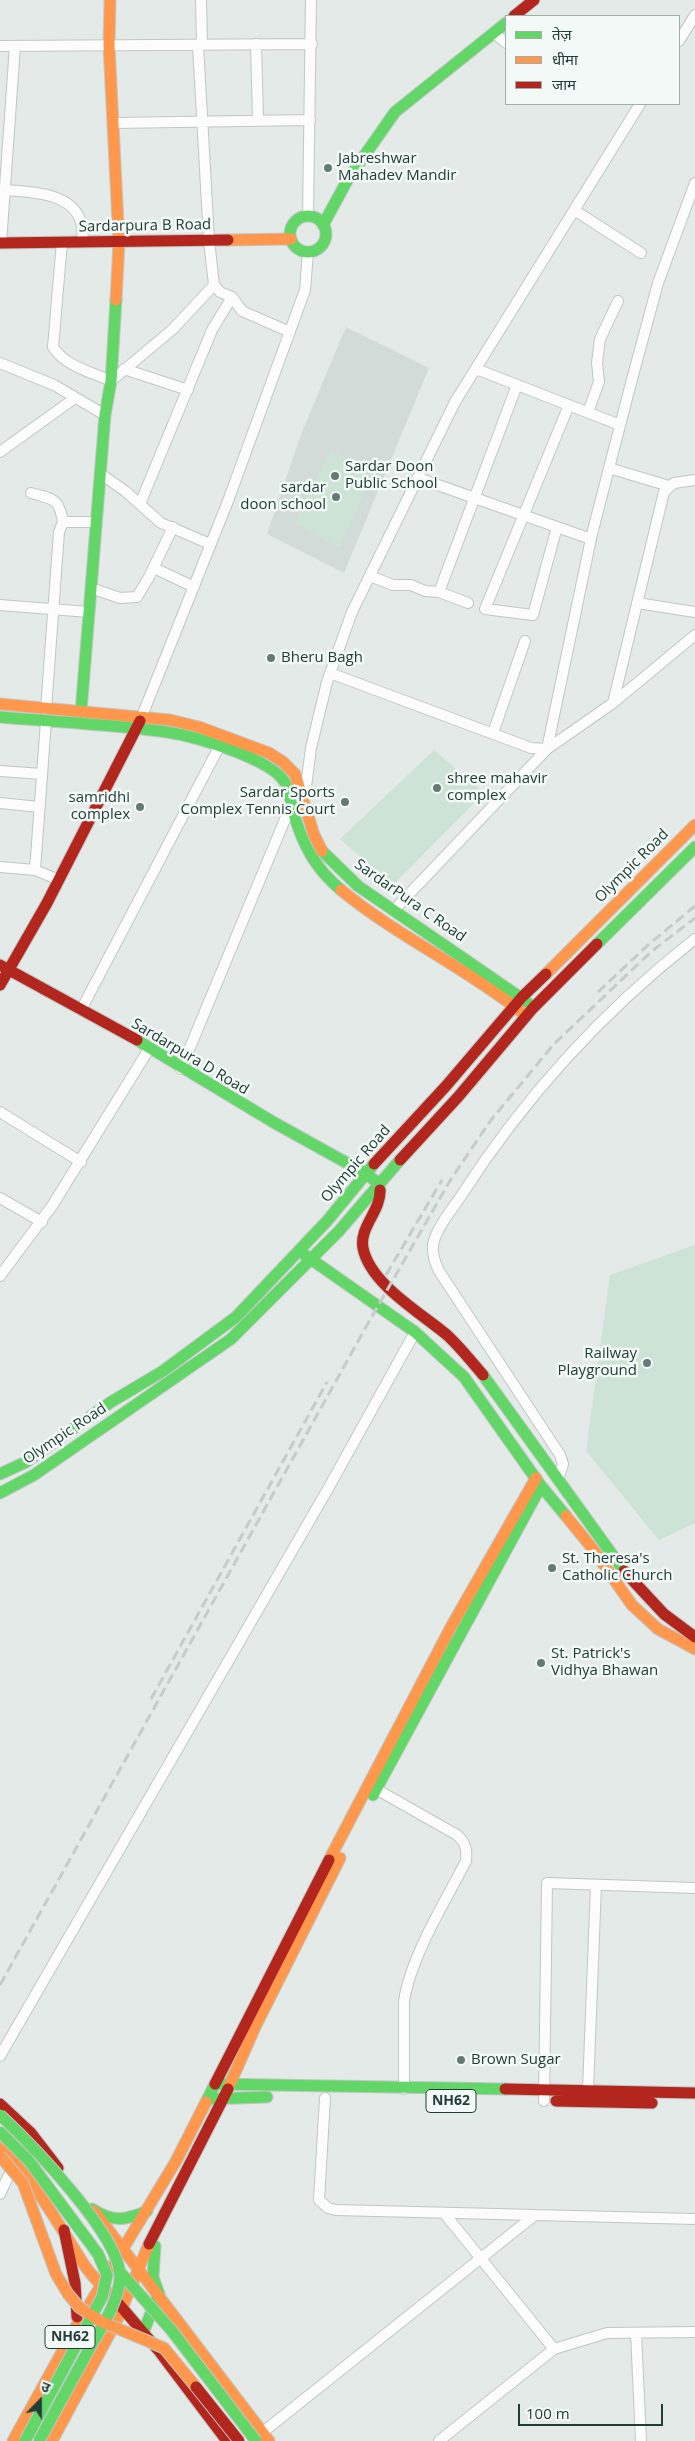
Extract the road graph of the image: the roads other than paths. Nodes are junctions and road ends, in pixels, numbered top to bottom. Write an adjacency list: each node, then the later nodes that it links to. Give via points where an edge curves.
1 (110, 0): 16 (main road)
2 (201, 0): 13 (street)
3 (311, 0): 12 (street)
4 (534, 0): 6 (main road)
5 (695, 14): 9 (street)
6 (515, 15)
7 (505, 24): 8 (main road)
8 (494, 33): 10 (street); 26 (main road, via 395,112 352,172)
9 (680, 39)
10 (505, 42)
11 (256, 44): 12 (street); 13 (street); 18 (street)
12 (312, 44): 19 (street)
13 (200, 45): 16 (street); 20 (street)
14 (0, 46): 15 (street)
15 (15, 46): 16 (street); 23 (street)
16 (109, 46): 21 (main road)
17 (639, 105): 24 (street)
18 (258, 120): 19 (street); 20 (street)
19 (310, 120): 25 (street)
20 (202, 121): 21 (street); 28 (street)
21 (113, 123): 31 (main road)
22 (695, 183): 49 (street, via 658,283)
23 (5, 190): 30 (street, via 39,193 65,204 81,222); 32 (street)
24 (574, 210): 34 (street); 41 (street)
25 (308, 216): 26 (main road); 27 (main road, via 293,223)
26 (323, 225): 33 (main road, via 324,243)
27 (291, 239): 28 (main road, Sardarpura B Road); 33 (main road, via 297,248)
28 (209, 240): 31 (main road, Sardarpura B Road); 35 (street)
29 (62, 242): 30 (main road, Sardarpura B Road); 32 (main road, Sardarpura B Road); 42 (street, via 53,348 66,361)
30 (83, 242): 31 (main road, Sardarpura B Road)
31 (119, 242): 42 (main road)
32 (1, 243)
33 (308, 252): 38 (street, via 305,290)
34 (641, 253)
35 (214, 285): 36 (street, via 220,292); 40 (street, via 173,329)
36 (232, 296): 38 (street, via 242,311); 44 (street, via 212,330)
37 (618, 301): 47 (street, via 600,339 599,382)
38 (290, 332): 65 (street)
39 (0, 362): 45 (street, via 54,385)
40 (124, 369): 42 (street); 44 (street)
41 (476, 369): 43 (street); 53 (street, via 455,402)
42 (111, 381): 48 (main road)
43 (517, 385): 46 (street); 57 (street)
44 (188, 390): 58 (street)
45 (75, 398): 48 (street); 50 (street)
46 (569, 405): 47 (street); 59 (street)
47 (588, 412): 49 (street)
48 (105, 415): 52 (main road)
49 (620, 425): 51 (street)
50 (0, 452)
51 (609, 468): 55 (street); 64 (street)
52 (100, 474): 58 (street); 61 (main road)
53 (418, 478): 57 (street); 67 (street)
54 (695, 480): 55 (street)
55 (668, 486): 72 (street, via 661,500)
56 (31, 493): 60 (street, via 57,501)
57 (475, 498): 59 (street); 70 (street)
58 (140, 504): 62 (street, via 156,520)
59 (525, 515): 63 (street); 63 (street, via 485,609 533,615)
60 (63, 522): 61 (street); 74 (street, via 59,532)
61 (97, 522): 69 (main road)
62 (173, 527): 65 (street); 66 (street)
63 (557, 527): 64 (street)
64 (591, 539): 89 (street)
65 (210, 544): 68 (street)
66 (154, 568): 68 (street); 69 (street, via 133,599)
67 (370, 576): 70 (street, via 393,585 411,585); 79 (street, via 352,612)
68 (194, 587): 85 (street)
69 (91, 588): 75 (main road)
70 (439, 592): 71 (street)
71 (468, 603)
72 (637, 603): 76 (street); 80 (street)
73 (0, 605): 74 (street)
74 (52, 609): 75 (street); 83 (street)
75 (89, 612): 82 (main road)
76 (695, 612)
77 (695, 635): 80 (street)
78 (525, 641): 87 (street)
79 (330, 673): 87 (street); 92 (street, via 311,748)
80 (613, 703): 89 (street)
81 (0, 704): 83 (main road, SardarPura C Road)
82 (81, 712): 83 (main road, SardarPura C Road); 85 (main road, SardarPura C Road)
83 (46, 715): 84 (main road, SardarPura C Road); 86 (main road, SardarPura C Road); 91 (street)
84 (0, 716)
85 (142, 716): 86 (main road); 92 (main road, SardarPura C Road, via 199,727 269,753 295,774)
86 (137, 728): 88 (main road, SardarPura C Road, via 192,737); 100 (main road)
87 (492, 733): 89 (street, via 531,748)
88 (219, 747): 94 (main road, SardarPura C Road, via 275,772 284,781); 107 (street)
89 (548, 749): 101 (street)
90 (0, 771): 91 (street)
91 (42, 774): 95 (street)
92 (304, 802): 94 (street); 101 (main road, SardarPura C Road, via 321,850 358,886)
93 (0, 804): 95 (street)
94 (291, 805): 106 (main road, SardarPura C Road, via 309,859 332,882 355,901); 110 (street)
95 (39, 807): 99 (street)
96 (695, 825): 105 (main road, Olympic Road)
97 (695, 847): 108 (main road, Olympic Road)
98 (0, 867): 99 (street)
99 (35, 870): 100 (street)
100 (59, 880): 103 (main road)
101 (394, 910): 105 (main road, SardarPura C Road)
102 (695, 939): 124 (street, via 622,1001 553,1074 510,1125 473,1177 433,1245 439,1271 560,1455 563,1464)
103 (4, 967): 104 (main road); 107 (main road, Sardarpura D Road)
104 (0, 985)
105 (522, 997): 106 (main road, Olympic Road); 108 (main road, SardarPura C Road)
106 (514, 1006): 108 (main road, SardarPura C Road); 113 (main road, Olympic Road, via 446,1086)
107 (81, 1010): 109 (main road, Sardarpura D Road)
108 (530, 1012): 114 (main road, Olympic Road, via 458,1097)
109 (150, 1049): 110 (main road, Sardarpura D Road); 112 (street)
110 (181, 1069): 113 (main road, Sardarpura D Road, via 280,1128)
111 (0, 1112): 112 (street)
112 (81, 1162): 116 (street)
113 (365, 1173): 114 (main road, Sardarpura D Road); 117 (main road, Olympic Road)
114 (378, 1183): 118 (main road, Olympic Road); 124 (main road, via 381,1197 365,1228 363,1241 363,1249 372,1267 405,1302 446,1334 479,1368)
115 (0, 1198): 116 (street)
116 (42, 1222): 119 (street)
117 (300, 1250): 118 (main road); 120 (main road, Olympic Road)
118 (312, 1260): 121 (main road, Olympic Road); 122 (main road)
119 (0, 1276)
120 (236, 1317): 121 (main road); 123 (main road, Olympic Road, via 163,1371 111,1402 26,1462)
121 (245, 1325): 127 (main road, Olympic Road, via 202,1360 34,1475)
122 (415, 1332): 125 (main road, via 464,1377); 134 (street)
123 (0, 1474)
124 (558, 1480): 126 (main road)
125 (538, 1482): 128 (main road); 131 (main road); 135 (main road, via 436,1655)
126 (567, 1492): 128 (main road); 129 (main road, via 641,1593 654,1607)
127 (0, 1493)
128 (554, 1500): 130 (main road, via 632,1605 658,1629)
129 (695, 1637)
130 (695, 1650)
131 (376, 1789): 136 (main road, via 256,2025); 139 (street, via 457,1835 467,1849 466,1861 406,1988)
132 (596, 1885): 133 (street); 137 (street); 140 (street, via 548,1883)
133 (695, 1888)
134 (0, 2056)
135 (215, 2084): 136 (main road, NH62); 143 (main road, NH62)
136 (230, 2084): 139 (main road, NH62); 141 (main road, NH62)
137 (588, 2089): 138 (main road, NH62); 140 (main road, NH62)
138 (695, 2093)
139 (402, 2096): 140 (main road, NH62)
140 (544, 2096): 144 (main road, NH62); 146 (main road, NH62)
141 (224, 2098): 142 (main road); 143 (main road); 159 (main road, NH62)
142 (330, 2098): 156 (street, via 319,2192 322,2204 336,2210)
143 (208, 2099): 155 (main road, NH62)
144 (514, 2101)
145 (0, 2104): 149 (main road)
146 (695, 2105)
147 (0, 2115): 164 (main road, bridge, via 36,2151 80,2205 106,2241)
148 (0, 2132): 176 (main road, bridge, via 29,2161 98,2254 107,2275 102,2297)
149 (32, 2133): 152 (street); 154 (main road)
150 (0, 2148): 152 (main road)
151 (0, 2156): 180 (main road, bridge, via 23,2183 56,2274 68,2294 84,2311 100,2321 164,2348)
152 (15, 2162): 153 (street); 160 (main road)
153 (0, 2194)
154 (92, 2209): 155 (main road, via 108,2220 126,2221); 160 (main road); 161 (main road)
155 (147, 2211): 161 (main road, NH62)
156 (444, 2213): 157 (street); 162 (street)
157 (535, 2215): 158 (street); 162 (street)
158 (695, 2219)
159 (160, 2221): 163 (main road, NH62); 166 (main road, via 152,2256 153,2277)
160 (64, 2230): 165 (main road); 168 (main road, via 78,2295)
161 (123, 2249): 163 (main road); 165 (main road, NH62)
162 (481, 2259): 172 (street); 174 (street)
163 (139, 2269): 166 (main road); 167 (main road, NH62)
164 (120, 2272): 174 (main road, bridge); 177 (main road, bridge, via 112,2307)
165 (101, 2285): 167 (main road); 168 (main road, NH62)
166 (159, 2294): 169 (main road); 174 (main road)
167 (122, 2308): 169 (main road); 173 (main road, NH62)
168 (77, 2325): 175 (main road, NH62)
169 (143, 2332): 173 (main road, via 125,2335); 179 (main road)
170 (695, 2332): 171 (street)
171 (636, 2333): 172 (street, via 608,2334); 182 (street)
172 (554, 2349): 181 (street)
173 (100, 2352): 178 (main road, NH62)
174 (263, 2438)
175 (13, 2441)
176 (25, 2441)
177 (39, 2441)
178 (52, 2441)
179 (227, 2441)
180 (239, 2441)
181 (439, 2441)
182 (641, 2441)

